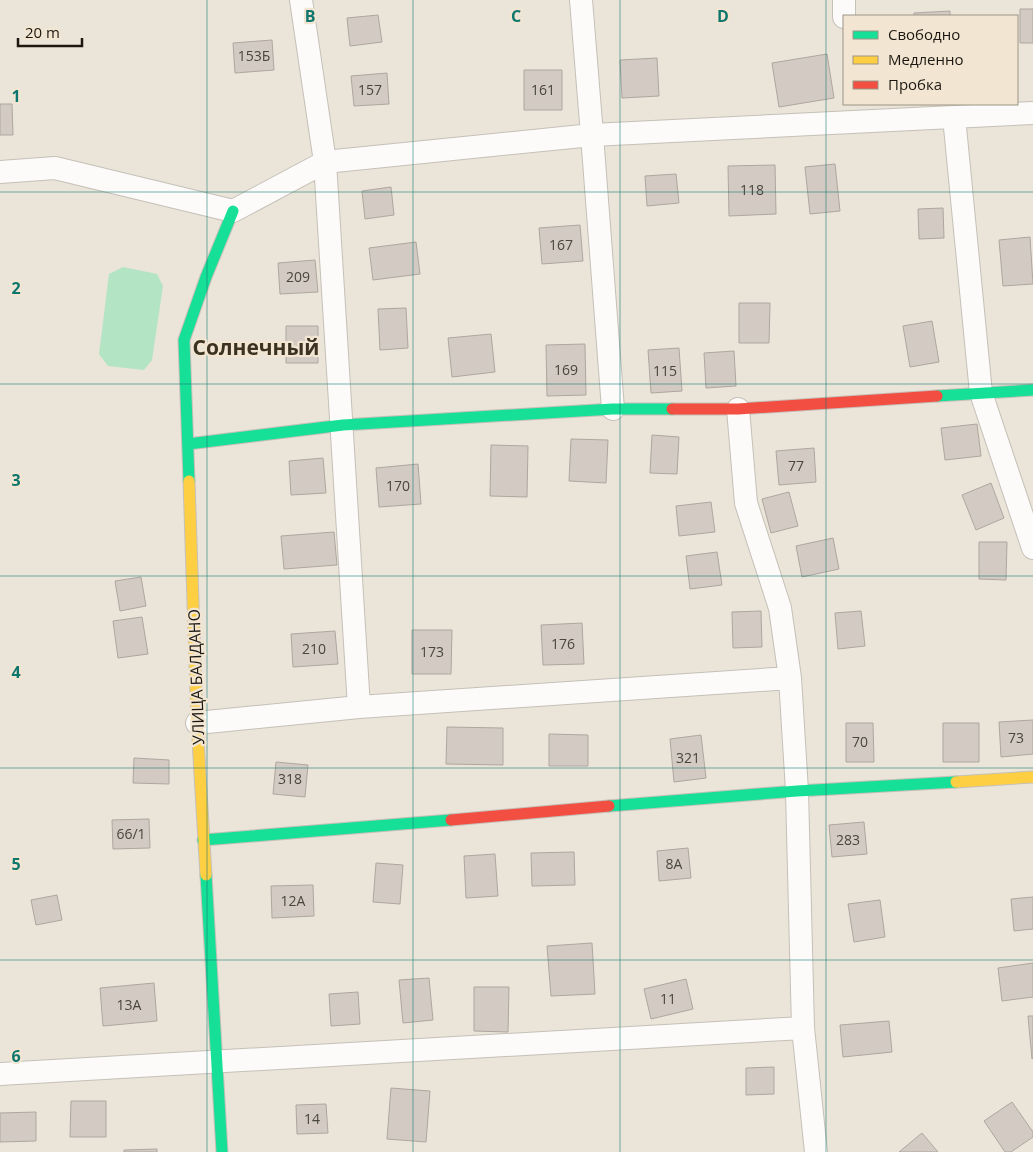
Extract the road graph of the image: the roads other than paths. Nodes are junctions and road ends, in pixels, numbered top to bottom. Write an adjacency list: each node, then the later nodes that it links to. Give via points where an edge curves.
1 (301, 0): 9 (street)
2 (581, 0): 8 (street)
3 (844, 0): 4 (street)
4 (844, 15)
5 (848, 113): 7 (street); 8 (street)
6 (1033, 113): 7 (street)
7 (954, 117): 13 (street)
8 (592, 135): 9 (street); 14 (street)
9 (325, 162): 11 (street); 16 (street)
10 (0, 172): 11 (street, via 56,168)
11 (233, 211): 17 (street, УЛИЦА БАЛДАНО, via 184,340)
12 (1033, 390): 13 (street)
13 (981, 393): 15 (street); 18 (street)
14 (613, 409): 15 (street); 16 (street)
15 (738, 409): 19 (street, via 746,503 780,608)
16 (343, 425): 17 (street); 20 (street)
17 (188, 444): 21 (street, УЛИЦА БАЛДАНО)
18 (1033, 548)
19 (790, 678): 20 (street); 23 (street)
20 (359, 707): 21 (street)
21 (197, 723): 24 (street, УЛИЦА БАЛДАНО)
22 (1033, 777): 23 (street)
23 (797, 791): 24 (street); 25 (street)
24 (203, 840): 26 (street, УЛИЦА БАЛДАНО)
25 (803, 1028): 26 (street); 29 (street)
26 (215, 1062): 27 (street); 28 (street, УЛИЦА БАЛДАНО)
27 (0, 1074)
28 (222, 1152)
29 (816, 1152)

